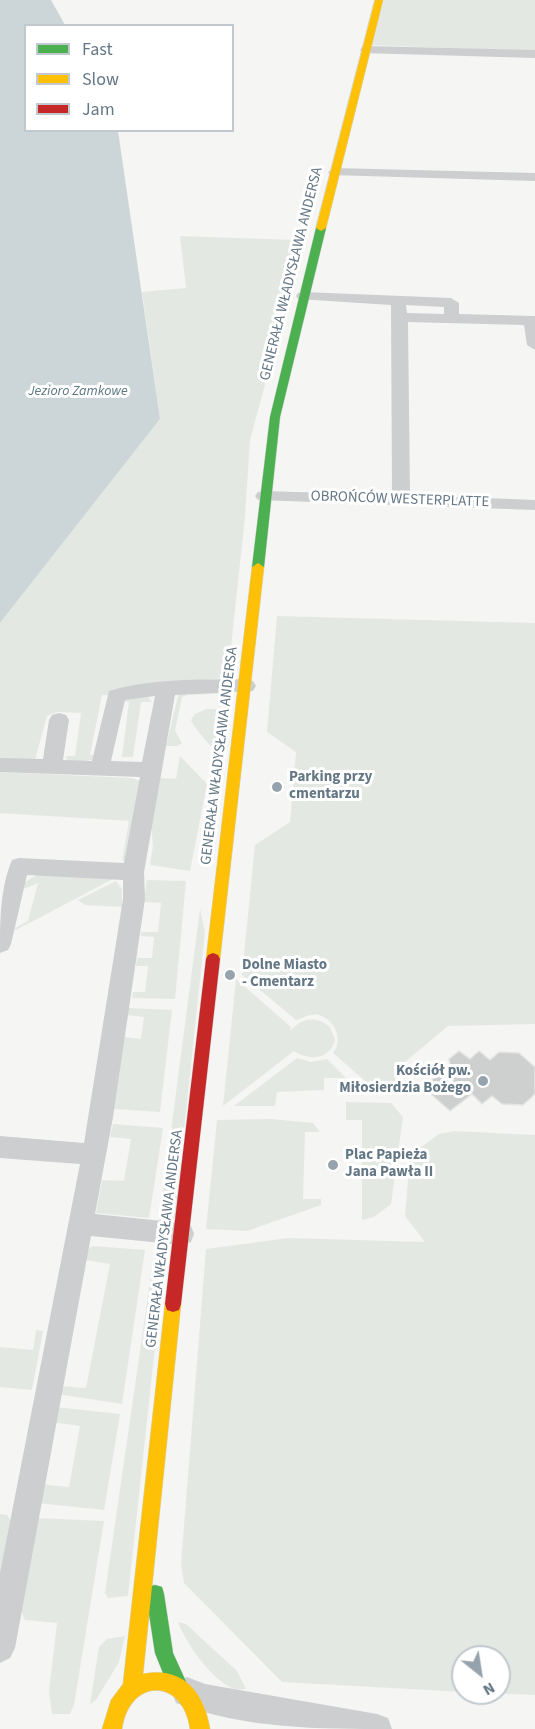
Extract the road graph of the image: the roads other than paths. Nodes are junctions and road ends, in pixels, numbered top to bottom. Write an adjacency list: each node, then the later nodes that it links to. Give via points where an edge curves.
1 (379, 0): 2 (main road, GENERAŁA WŁADYSŁAWA ANDERSA)
2 (366, 50): 3 (street); 4 (main road, GENERAŁA WŁADYSŁAWA ANDERSA)
3 (535, 54)
4 (335, 172): 5 (street); 6 (main road, GENERAŁA WŁADYSŁAWA ANDERSA)
5 (535, 177)
6 (303, 296): 7 (street); 11 (main road, GENERAŁA WŁADYSŁAWA ANDERSA, via 282,379)
7 (399, 309): 8 (street, via 452,318); 12 (street)
8 (533, 321): 9 (street)
9 (535, 339): 10 (street)
10 (535, 345)
11 (264, 496): 12 (street, OBROŃCÓW WESTERPLATTE); 14 (main road, GENERAŁA WŁADYSŁAWA ANDERSA)
12 (401, 501): 13 (street, OBROŃCÓW WESTERPLATTE)
13 (535, 505)
14 (246, 686): 15 (street); 26 (main road, GENERAŁA WŁADYSŁAWA ANDERSA)
15 (167, 688): 19 (street, via 134,690 116,696); 20 (street)
16 (59, 720): 18 (street)
17 (0, 765): 18 (street)
18 (52, 766): 19 (street)
19 (100, 768): 20 (street)
20 (153, 770): 21 (street)
21 (134, 872): 22 (street, via 19,866); 24 (street, via 134,899)
22 (0, 944)
23 (0, 1147): 24 (street)
24 (94, 1154): 25 (street)
25 (80, 1224): 26 (street); 28 (street)
26 (183, 1234): 27 (main road, GENERAŁA WŁADYSŁAWA ANDERSA)
27 (148, 1526): 29 (main road, GENERAŁA WŁADYSŁAWA ANDERSA); 30 (main road, GENERAŁA WŁADYSŁAWA ANDERSA, via 159,1628 167,1665)
28 (0, 1648)
29 (132, 1689): 30 (main road, via 159,1679); 31 (main road, via 117,1705)
30 (182, 1689): 32 (main road, GENERAŁA WŁADYSŁAWA ANDERSA, via 195,1705); 33 (street, via 205,1699)
31 (112, 1729)
32 (200, 1729)
33 (377, 1729)

